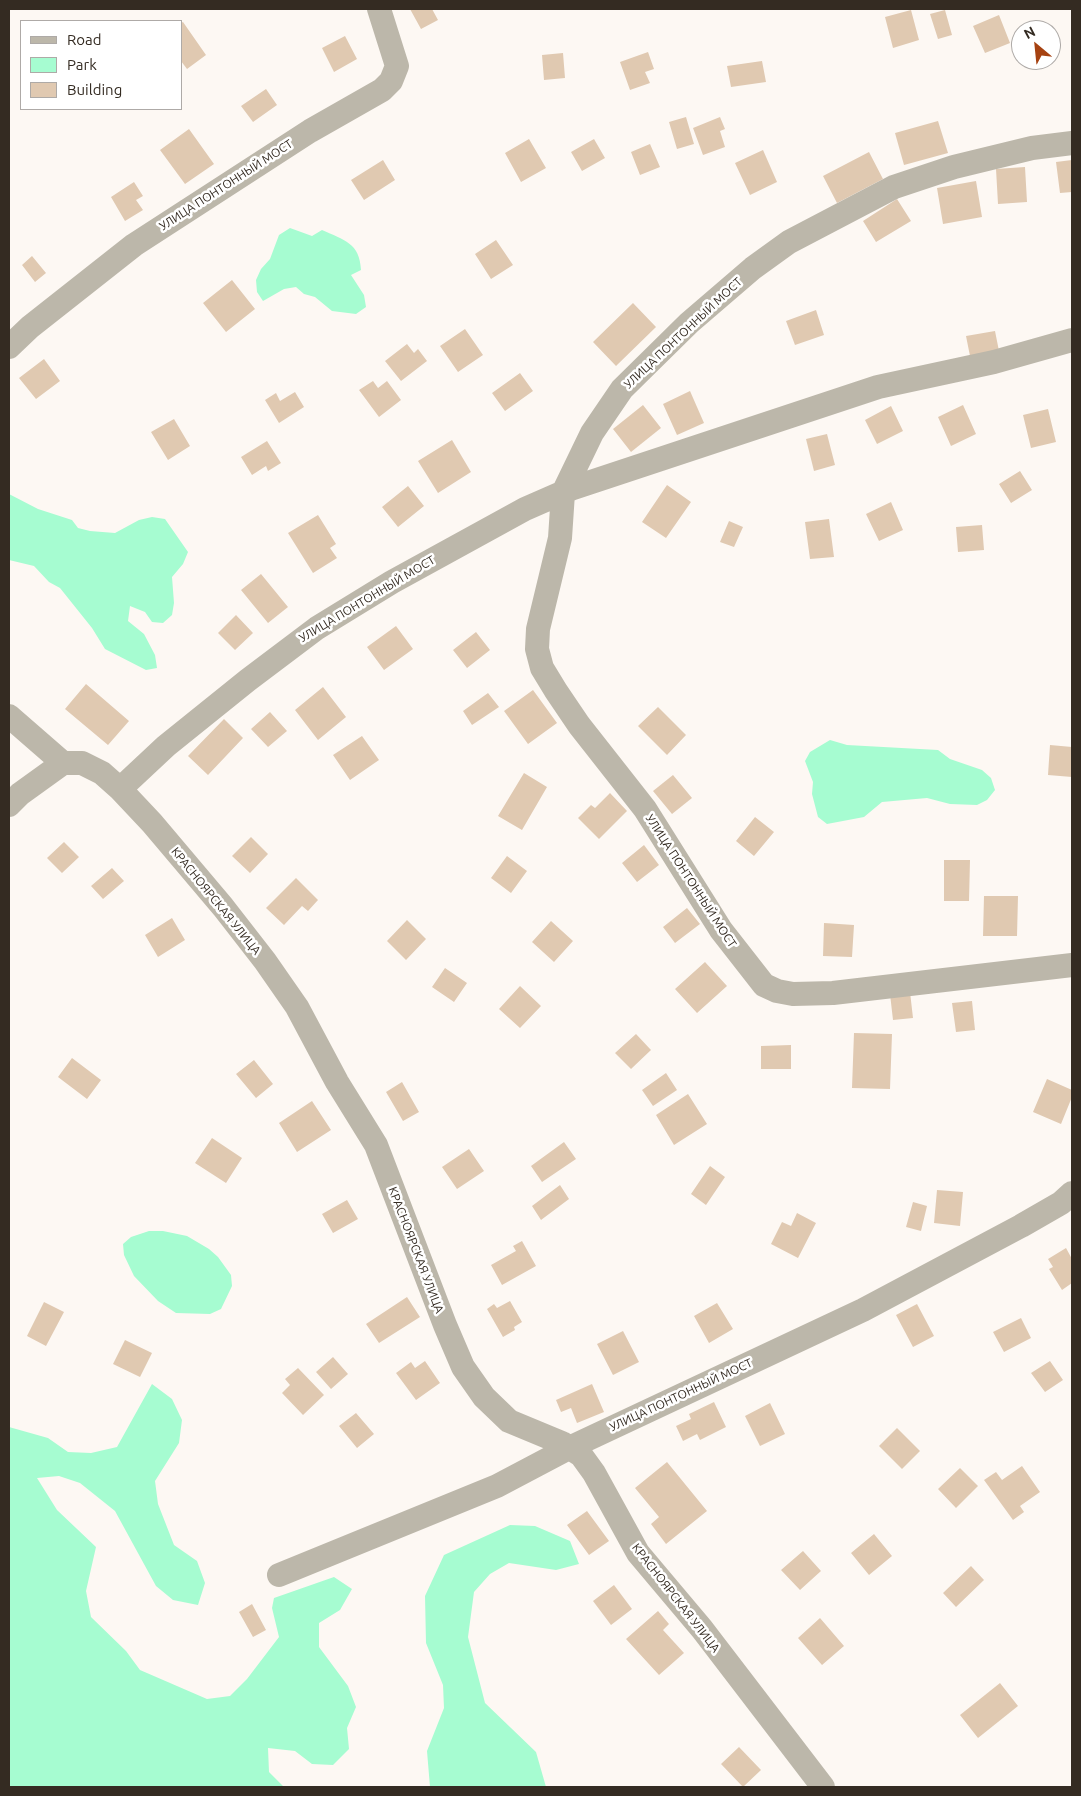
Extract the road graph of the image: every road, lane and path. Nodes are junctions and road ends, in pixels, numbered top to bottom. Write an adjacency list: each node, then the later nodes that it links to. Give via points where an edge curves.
1 (379, 9): 4 (street, УЛИЦА ПОНТОННЫЙ МОСТ, via 397,66 392,81 382,90 310,130 134,245)
2 (1072, 143): 5 (street, УЛИЦА ПОНТОННЫЙ МОСТ, via 1032,148 954,167 894,187 789,242 689,323 622,389 592,433)
3 (1072, 340): 5 (street, УЛИЦА ПОНТОННЫЙ МОСТ, via 994,362 878,387)
4 (9, 347)
5 (563, 492): 8 (street, УЛИЦА ПОНТОННЫЙ МОСТ, via 525,509 392,582 304,637 166,746); 10 (street, УЛИЦА ПОНТОННЫЙ МОСТ, via 560,538 538,629 537,649 542,668 579,725 644,809 721,930 764,985 793,994 834,993)
6 (9, 716): 7 (street)
7 (63, 763): 8 (street, КРАСНОЯРСКАЯ УЛИЦА, via 82,764 102,773); 9 (street)
8 (120, 790): 12 (street, КРАСНОЯРСКАЯ УЛИЦА, via 223,907 297,1007 337,1082 376,1145 445,1325 464,1367 484,1397 509,1421)
9 (9, 805)
10 (1072, 965)
11 (1072, 1193): 12 (street, УЛИЦА ПОНТОННЫЙ МОСТ, via 1021,1226 863,1310)
12 (569, 1448): 13 (street, УЛИЦА ПОНТОННЫЙ МОСТ, via 497,1486); 14 (street, КРАСНОЯРСКАЯ УЛИЦА, via 581,1456 594,1473 638,1553 702,1629)
13 (279, 1575)
14 (823, 1787)

